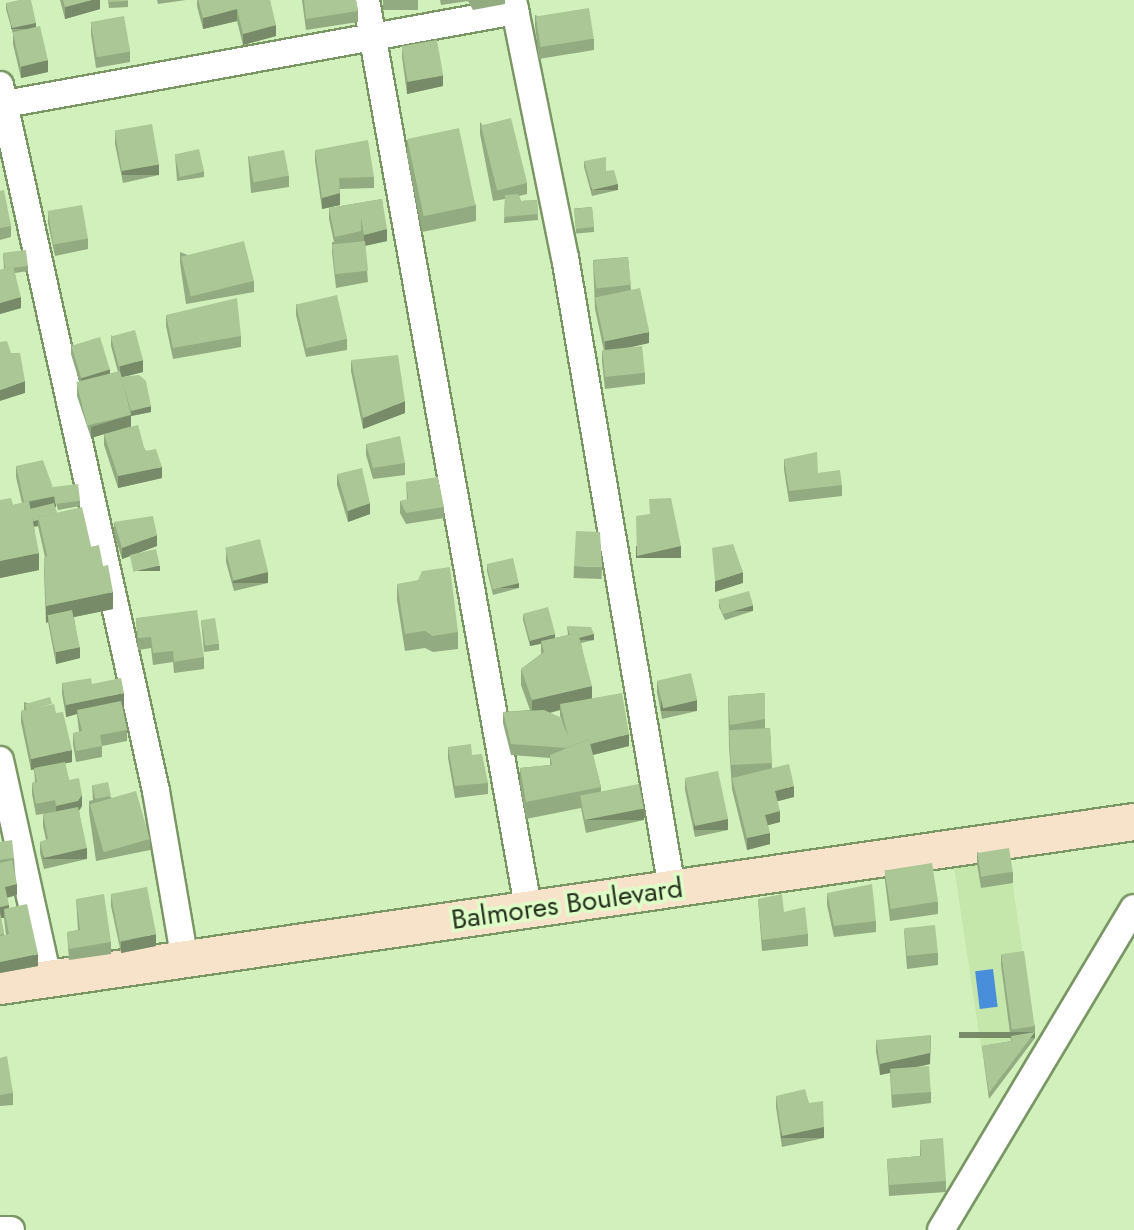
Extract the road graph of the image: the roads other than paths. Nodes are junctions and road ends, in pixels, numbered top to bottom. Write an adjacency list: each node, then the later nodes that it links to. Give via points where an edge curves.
1 (366, 0): 3 (street)
2 (514, 6): 3 (street); 7 (street, via 565,257)
3 (373, 39): 4 (street); 8 (street)
4 (1, 98): 10 (street, via 153,776)
5 (0, 760): 11 (street)
6 (1134, 822): 7 (street, Balmores Boulevard)
7 (672, 889): 8 (street, Balmores Boulevard)
8 (528, 907): 10 (street, Balmores Boulevard)
9 (1134, 908): 15 (street)
10 (185, 960): 11 (street, Balmores Boulevard)
11 (48, 978): 12 (street, Balmores Boulevard)
12 (0, 986)
13 (0, 1230): 14 (street)
14 (11, 1230)
15 (941, 1230)

